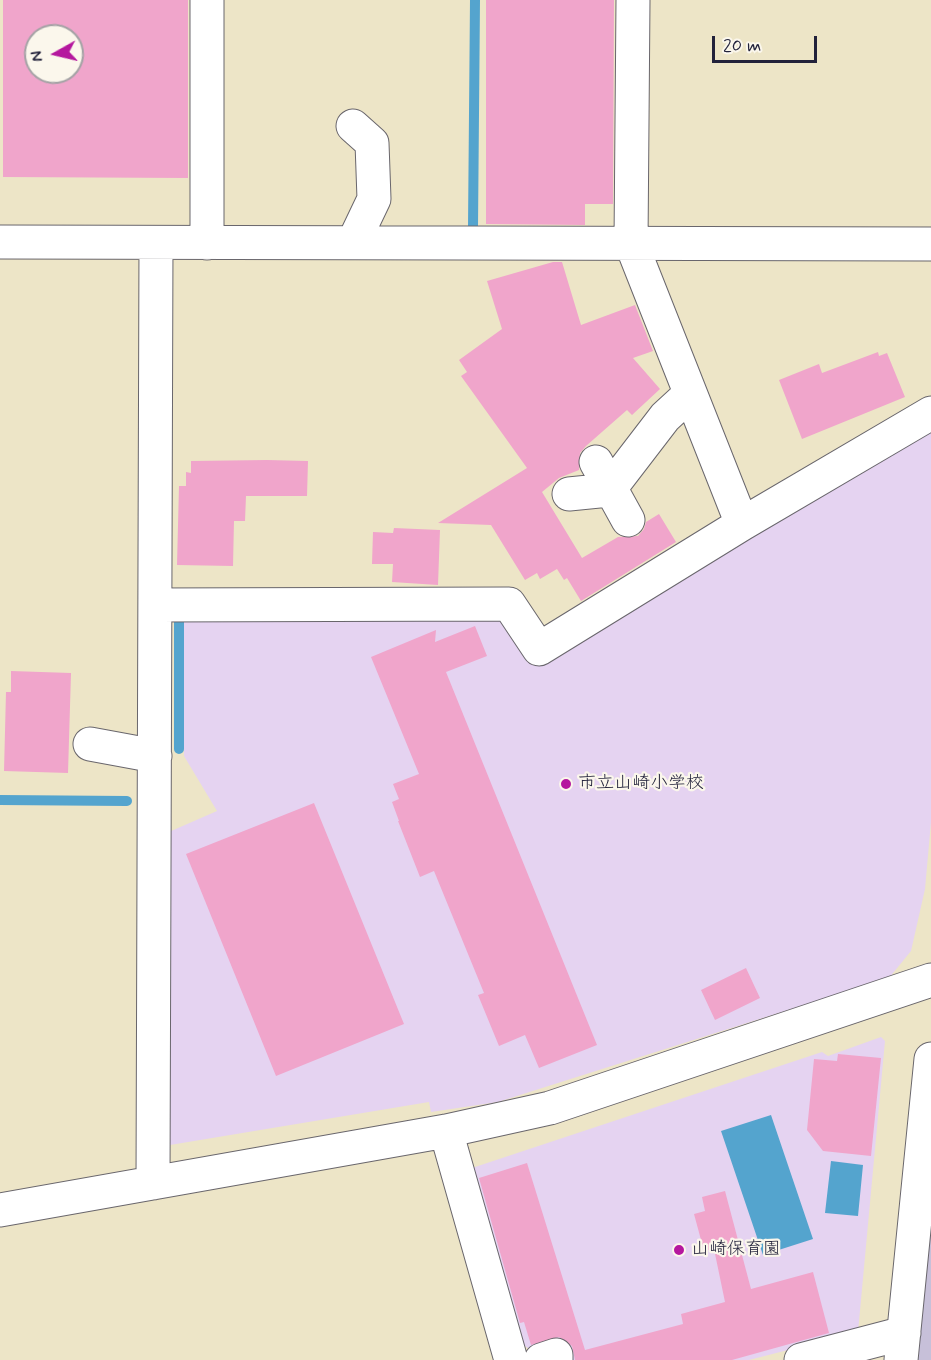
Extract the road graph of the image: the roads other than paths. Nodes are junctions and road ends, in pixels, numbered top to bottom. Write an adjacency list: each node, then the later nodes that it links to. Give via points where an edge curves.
1 (207, 0): 6 (street)
2 (633, 0): 8 (street)
3 (353, 126): 7 (street, via 372,143 374,199)
4 (0, 243): 5 (street)
5 (156, 243): 6 (street); 16 (street)
6 (207, 243): 7 (street)
7 (353, 243): 8 (street)
8 (631, 243): 9 (street); 10 (street)
9 (931, 244)
10 (690, 394): 12 (street); 15 (street)
11 (931, 413): 15 (street)
12 (603, 476): 13 (street); 14 (street)
13 (568, 494)
14 (628, 520)
15 (742, 524): 16 (street, via 539,649 509,604)
16 (155, 605): 18 (street)
17 (90, 744): 18 (street)
18 (155, 756): 22 (street)
19 (931, 980): 21 (street, via 550,1108)
20 (931, 1059): 24 (street)
21 (446, 1131): 22 (street); 25 (street)
22 (153, 1183): 23 (street)
23 (0, 1210)
24 (903, 1347): 28 (street)
25 (511, 1360)
26 (541, 1360): 27 (street, via 556,1355)
27 (556, 1360)
28 (801, 1360)

